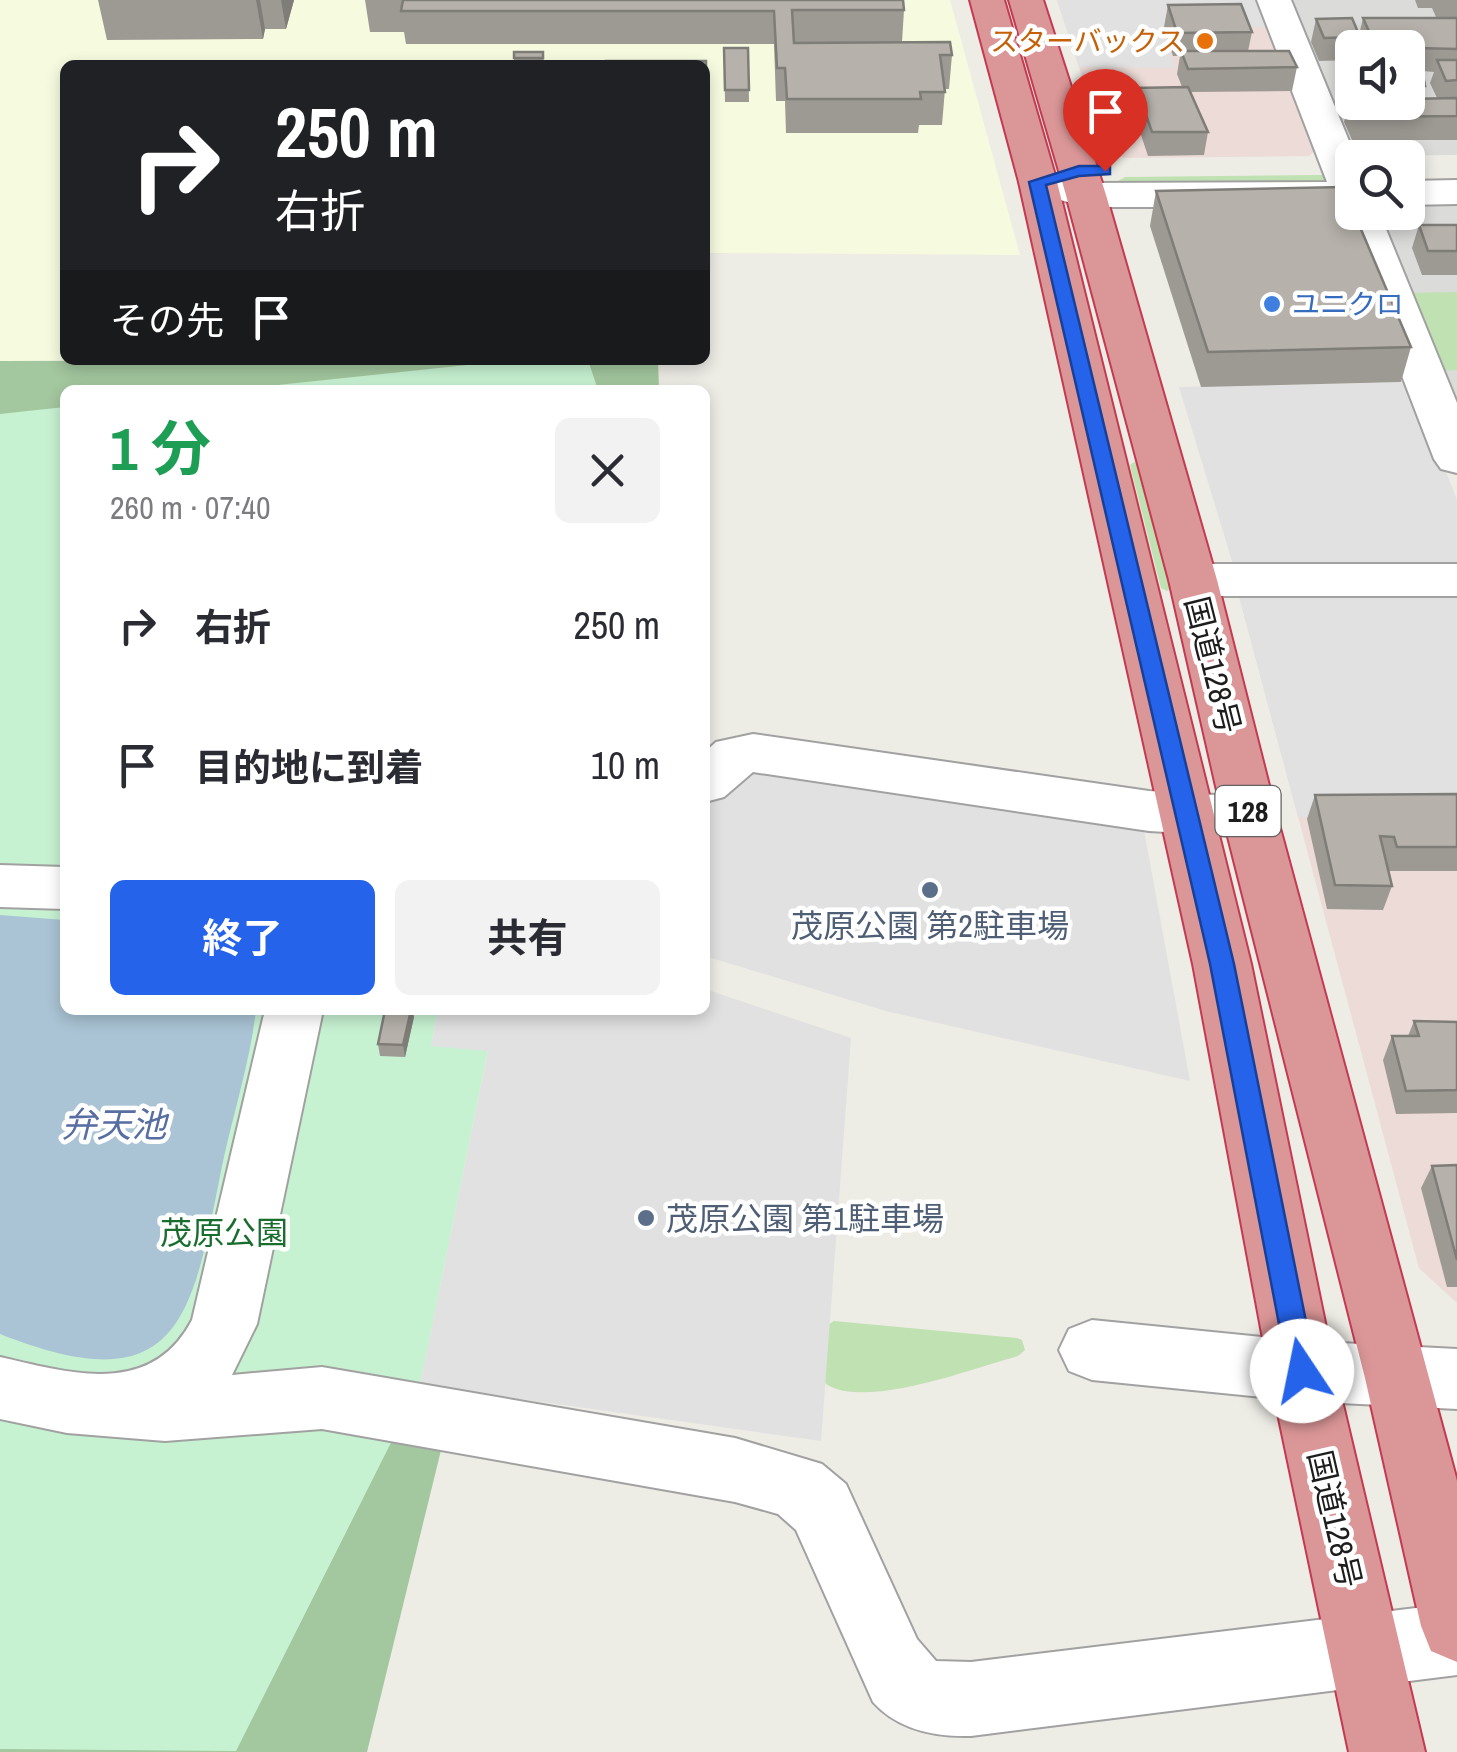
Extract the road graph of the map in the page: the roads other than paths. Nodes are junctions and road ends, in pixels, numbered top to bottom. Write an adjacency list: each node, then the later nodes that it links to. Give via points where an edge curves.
1 (987, 0): 7 (highway, 国道128号 / 128)
2 (1026, 0): 7 (highway, 国道128号 / 128)
3 (1274, 0): 4 (street)
4 (1335, 148)
5 (1425, 167): 6 (street)
6 (1457, 167)
7 (1067, 183): 8 (street); 13 (highway, 国道128号 / 128); 16 (highway, 国道128号 / 128)
8 (1335, 184)
9 (1457, 192): 10 (street)
10 (1425, 193)
11 (1365, 230): 12 (street)
12 (1457, 460)
13 (1192, 580): 14 (street); 17 (highway, 国道128号 / 128)
14 (1457, 580)
15 (710, 778): 16 (street, via 734,756 753,753)
16 (1186, 814): 17 (street); 22 (highway, 国道128号 / 128)
17 (1250, 817): 23 (highway, 国道128号 / 128)
18 (0, 886): 19 (street)
19 (60, 888)
20 (293, 1015): 25 (street, via 218,1341 189,1382 162,1397)
21 (1092, 1350): 22 (street)
22 (1302, 1371): 23 (street); 28 (highway, 国道128号 / 128)
23 (1427, 1379): 26 (highway, 国道128号 / 128)
24 (0, 1388): 25 (street)
25 (115, 1406): 28 (street, via 200,1412 305,1396 798,1486 822,1507 891,1665 904,1686 922,1696 971,1699)
26 (1457, 1626)
27 (1457, 1640): 28 (street)
28 (1365, 1653): 29 (highway, 国道128号 / 128)
29 (1387, 1752)

